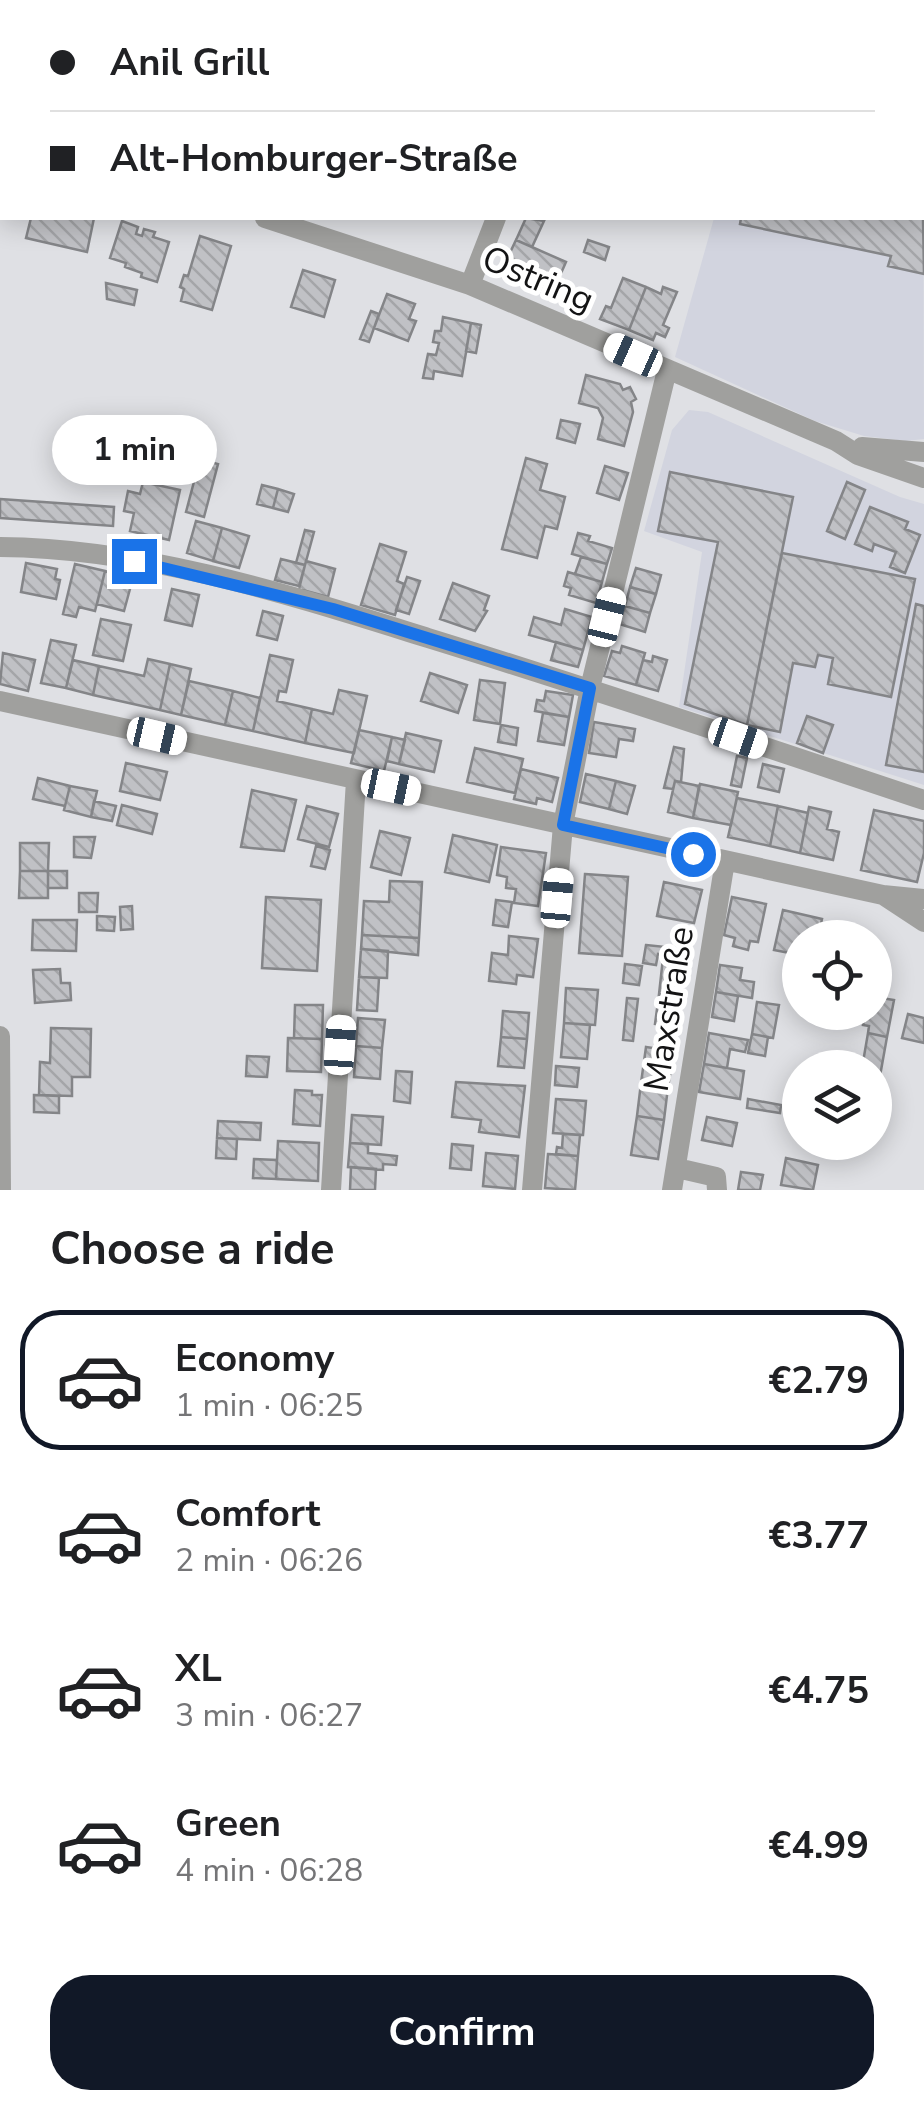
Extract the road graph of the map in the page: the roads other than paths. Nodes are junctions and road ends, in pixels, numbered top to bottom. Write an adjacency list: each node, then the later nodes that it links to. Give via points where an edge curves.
1 (271, 220): 3 (street, Ostring)
2 (495, 220): 3 (street)
3 (470, 285): 4 (street, Ostring)
4 (667, 370): 5 (street, Ostring); 9 (street)
5 (836, 441): 6 (street, Ostring); 7 (street, Ostring)
6 (924, 452)
7 (924, 478)
8 (0, 547): 9 (street, via 105,556 248,586)
9 (590, 688): 12 (street); 13 (street)
10 (0, 703): 11 (street)
11 (356, 780): 13 (street); 21 (street)
12 (924, 800)
13 (563, 825): 14 (street); 22 (street)
14 (725, 861): 15 (street); 19 (street, Maxstraße)
15 (883, 895): 16 (street); 17 (street)
16 (924, 899)
17 (924, 922)
18 (0, 1036): 20 (street)
19 (677, 1168): 23 (street, Maxstraße); 24 (street, via 709,1173)
20 (1, 1190)
21 (330, 1190)
22 (532, 1190)
23 (672, 1190)
24 (717, 1190)

